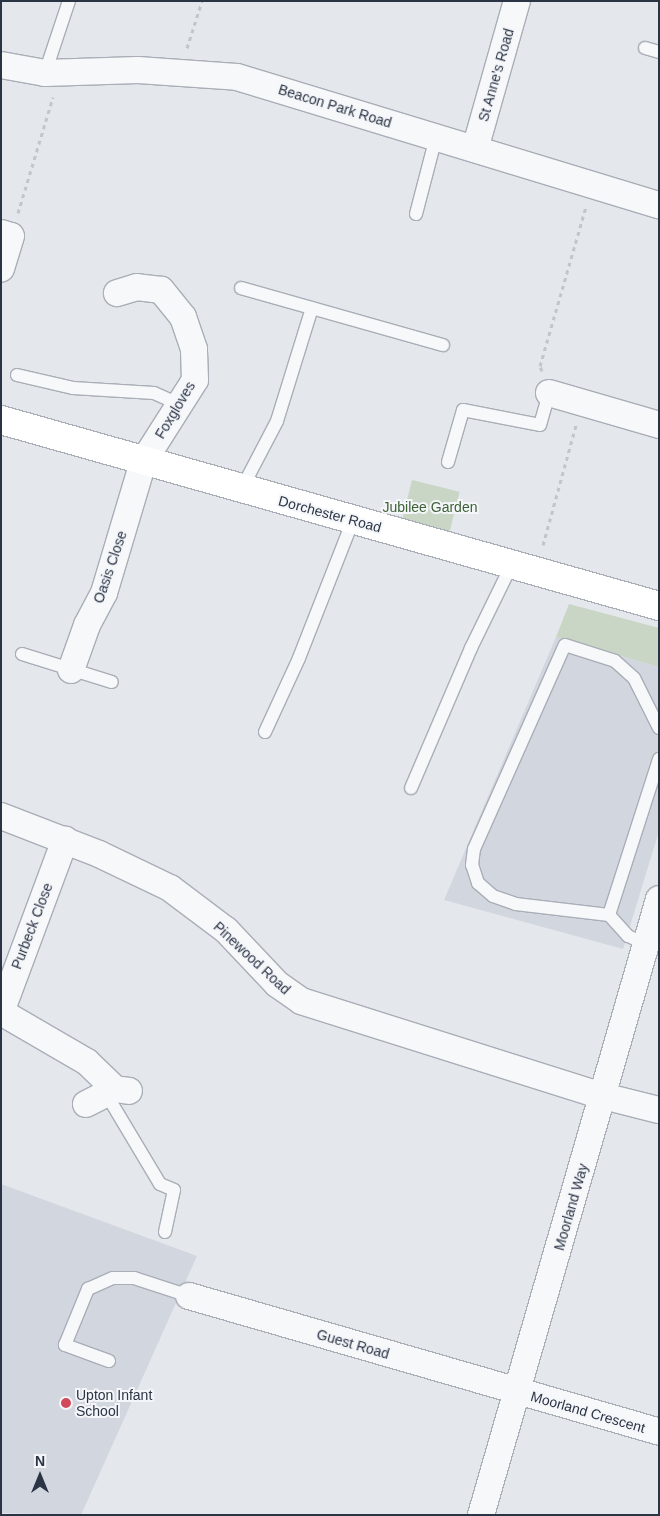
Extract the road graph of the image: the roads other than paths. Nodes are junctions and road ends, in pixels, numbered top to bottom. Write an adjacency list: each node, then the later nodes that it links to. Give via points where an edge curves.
1 (69, 1): 6 (lane)
2 (517, 1): 8 (street, St Anne's Road)
3 (645, 48): 4 (lane)
4 (659, 52)
5 (1, 65): 6 (street, Beacon Park Road)
6 (53, 73): 7 (street, Beacon Park Road, via 138,70 237,77)
7 (436, 137): 8 (street, Beacon Park Road); 10 (lane)
8 (475, 149): 9 (street, Beacon Park Road)
9 (659, 205)
10 (416, 214)
11 (6, 234): 12 (street)
12 (1, 268)
13 (241, 288): 15 (lane)
14 (117, 293): 19 (street, Foxgloves, via 137,287 161,290 183,317 194,349 195,380)
15 (312, 308): 16 (lane); 24 (lane, via 277,421)
16 (443, 345)
17 (17, 374): 19 (lane, via 73,388 154,393)
18 (549, 394): 21 (street); 23 (lane, via 540,425 463,410)
19 (181, 406): 22 (street, Foxgloves)
20 (1, 420): 22 (main road, Dorchester Road)
21 (659, 426)
22 (143, 462): 24 (main road, Dorchester Road); 29 (street, Oasis Close, via 104,593 87,626)
23 (448, 462)
24 (241, 490): 25 (main road, Dorchester Road)
25 (353, 520): 26 (main road, Dorchester Road); 32 (lane, via 299,658)
26 (512, 564): 27 (main road, Dorchester Road); 34 (lane, via 471,648)
27 (659, 606)
28 (22, 654): 29 (lane)
29 (71, 670): 30 (lane)
30 (112, 682)
31 (659, 728): 38 (lane, via 634,678 616,661 565,645 474,849 472,865 478,883 493,896 516,904)
32 (265, 732)
33 (659, 759): 38 (lane)
34 (411, 788)
35 (1, 816): 36 (street, Pinewood Road)
36 (65, 840): 40 (street, Purbeck Close); 42 (street, Pinewood Road, via 170,888 226,930 277,984 301,1001)
37 (659, 899): 39 (street, Moorland Way)
38 (609, 915): 39 (lane, via 628,936)
39 (646, 944): 42 (street, Moorland Way)
40 (1, 1012): 41 (street, Purbeck Close, via 87,1062)
41 (109, 1094): 44 (lane, via 160,1184 174,1190)
42 (603, 1096): 43 (street); 47 (street, Moorland Way)
43 (659, 1110)
44 (165, 1232)
45 (189, 1296): 46 (lane, via 134,1278 113,1278 88,1289 65,1345); 47 (street, Guest Road)
46 (109, 1361)
47 (518, 1392): 48 (street, Moorland Crescent); 49 (street, Moorland Way)
48 (659, 1432)
49 (481, 1515)

